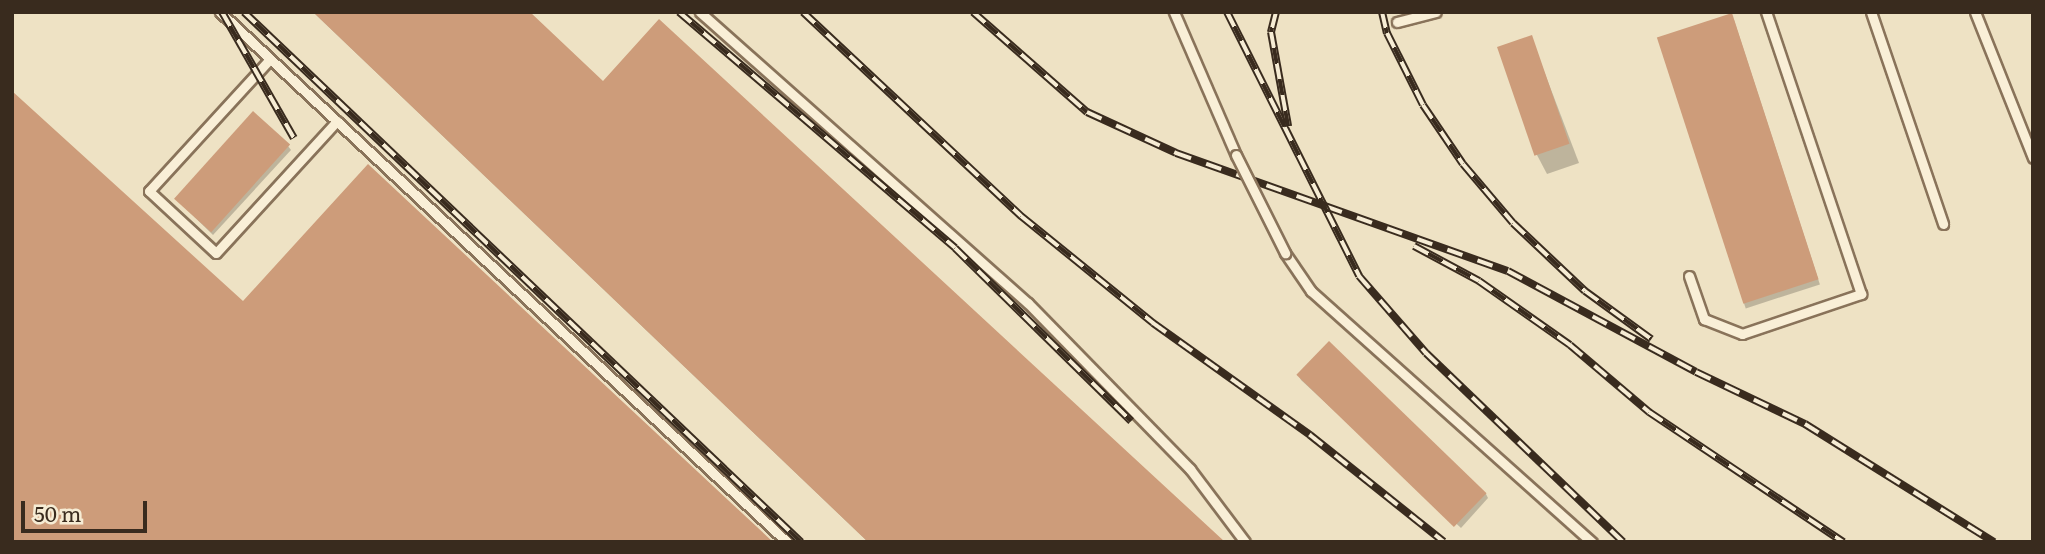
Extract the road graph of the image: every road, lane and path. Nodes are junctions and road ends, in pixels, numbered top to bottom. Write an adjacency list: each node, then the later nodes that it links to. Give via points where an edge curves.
1 (220, 12): 9 (lane)
2 (700, 12): 15 (lane, via 1028,303 1190,469)
3 (1174, 12): 16 (lane, bridge, via 1236,155 1285,253 1311,291)
4 (1436, 12): 8 (lane)
5 (1766, 12): 13 (lane, via 1861,294 1742,334 1704,319)
6 (1871, 12): 12 (lane)
7 (1975, 12): 11 (lane)
8 (1397, 22)
9 (270, 59): 10 (lane); 10 (lane, via 149,191 158,200 216,253)
10 (337, 121): 14 (lane)
11 (2033, 158)
12 (1942, 224)
13 (1689, 276)
14 (786, 542)
15 (1245, 542)
16 (1592, 542)

